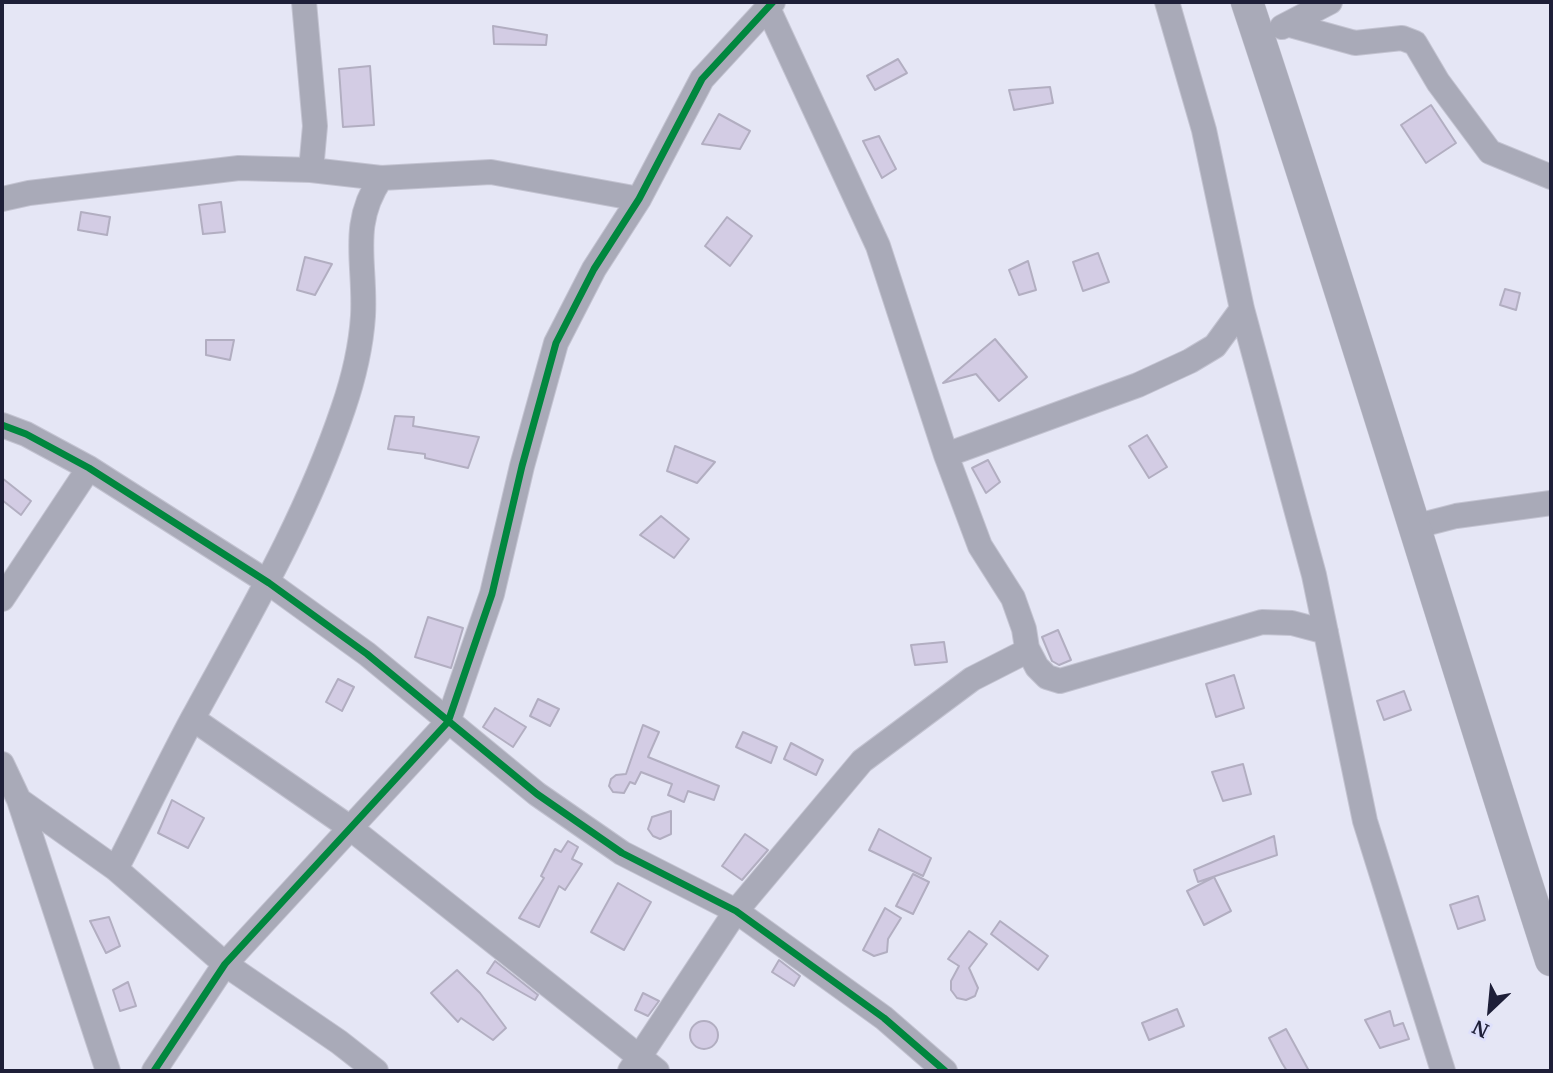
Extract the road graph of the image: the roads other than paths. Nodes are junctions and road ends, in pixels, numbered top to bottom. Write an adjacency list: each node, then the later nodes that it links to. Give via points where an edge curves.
1 (304, 2): 8 (street, via 315,127)
2 (1167, 2): 13 (street, via 1204,130)
3 (1247, 2): 7 (street)
4 (1330, 2): 6 (street)
5 (770, 4): 12 (street, via 702,79); 15 (street, via 878,246)
6 (1290, 25): 7 (street); 9 (street, via 1355,43 1402,38 1415,43 1490,152)
7 (1258, 33): 18 (street)
8 (311, 170): 10 (street); 11 (street, via 239,169 29,192)
9 (1551, 177)
10 (381, 178): 12 (street, via 491,172); 19 (street, via 362,214 363,316 344,406 322,467)
11 (2, 199)
12 (639, 199): 24 (street, via 594,268 556,343 492,594)
13 (1242, 309): 15 (street, via 1215,346 1190,361 1138,385); 21 (street)
14 (2, 425): 16 (street)
15 (946, 455): 22 (street, via 980,546 1013,598)
16 (89, 468): 19 (street); 20 (street)
17 (1551, 503): 18 (street)
18 (1417, 526): 30 (street)
19 (269, 583): 23 (street); 24 (street, via 367,654)
20 (2, 598)
21 (1326, 632): 22 (street, via 1284,622 1251,624 1060,681 1037,667); 37 (street, via 1365,821)
22 (1027, 648): 29 (street, via 972,679 862,761)
23 (193, 719): 27 (street); 28 (street)
24 (448, 722): 27 (street); 29 (street, via 537,794 622,853)
25 (2, 764): 26 (street)
26 (19, 800): 28 (street); 33 (street)
27 (349, 827): 31 (street); 32 (street)
28 (116, 869): 31 (street)
29 (736, 911): 32 (street); 36 (street, via 884,1018)
30 (1551, 960)
31 (226, 964): 34 (street); 35 (street)
32 (642, 1067)
33 (108, 1071)
34 (153, 1071)
35 (376, 1071)
36 (945, 1071)
37 (1443, 1071)

